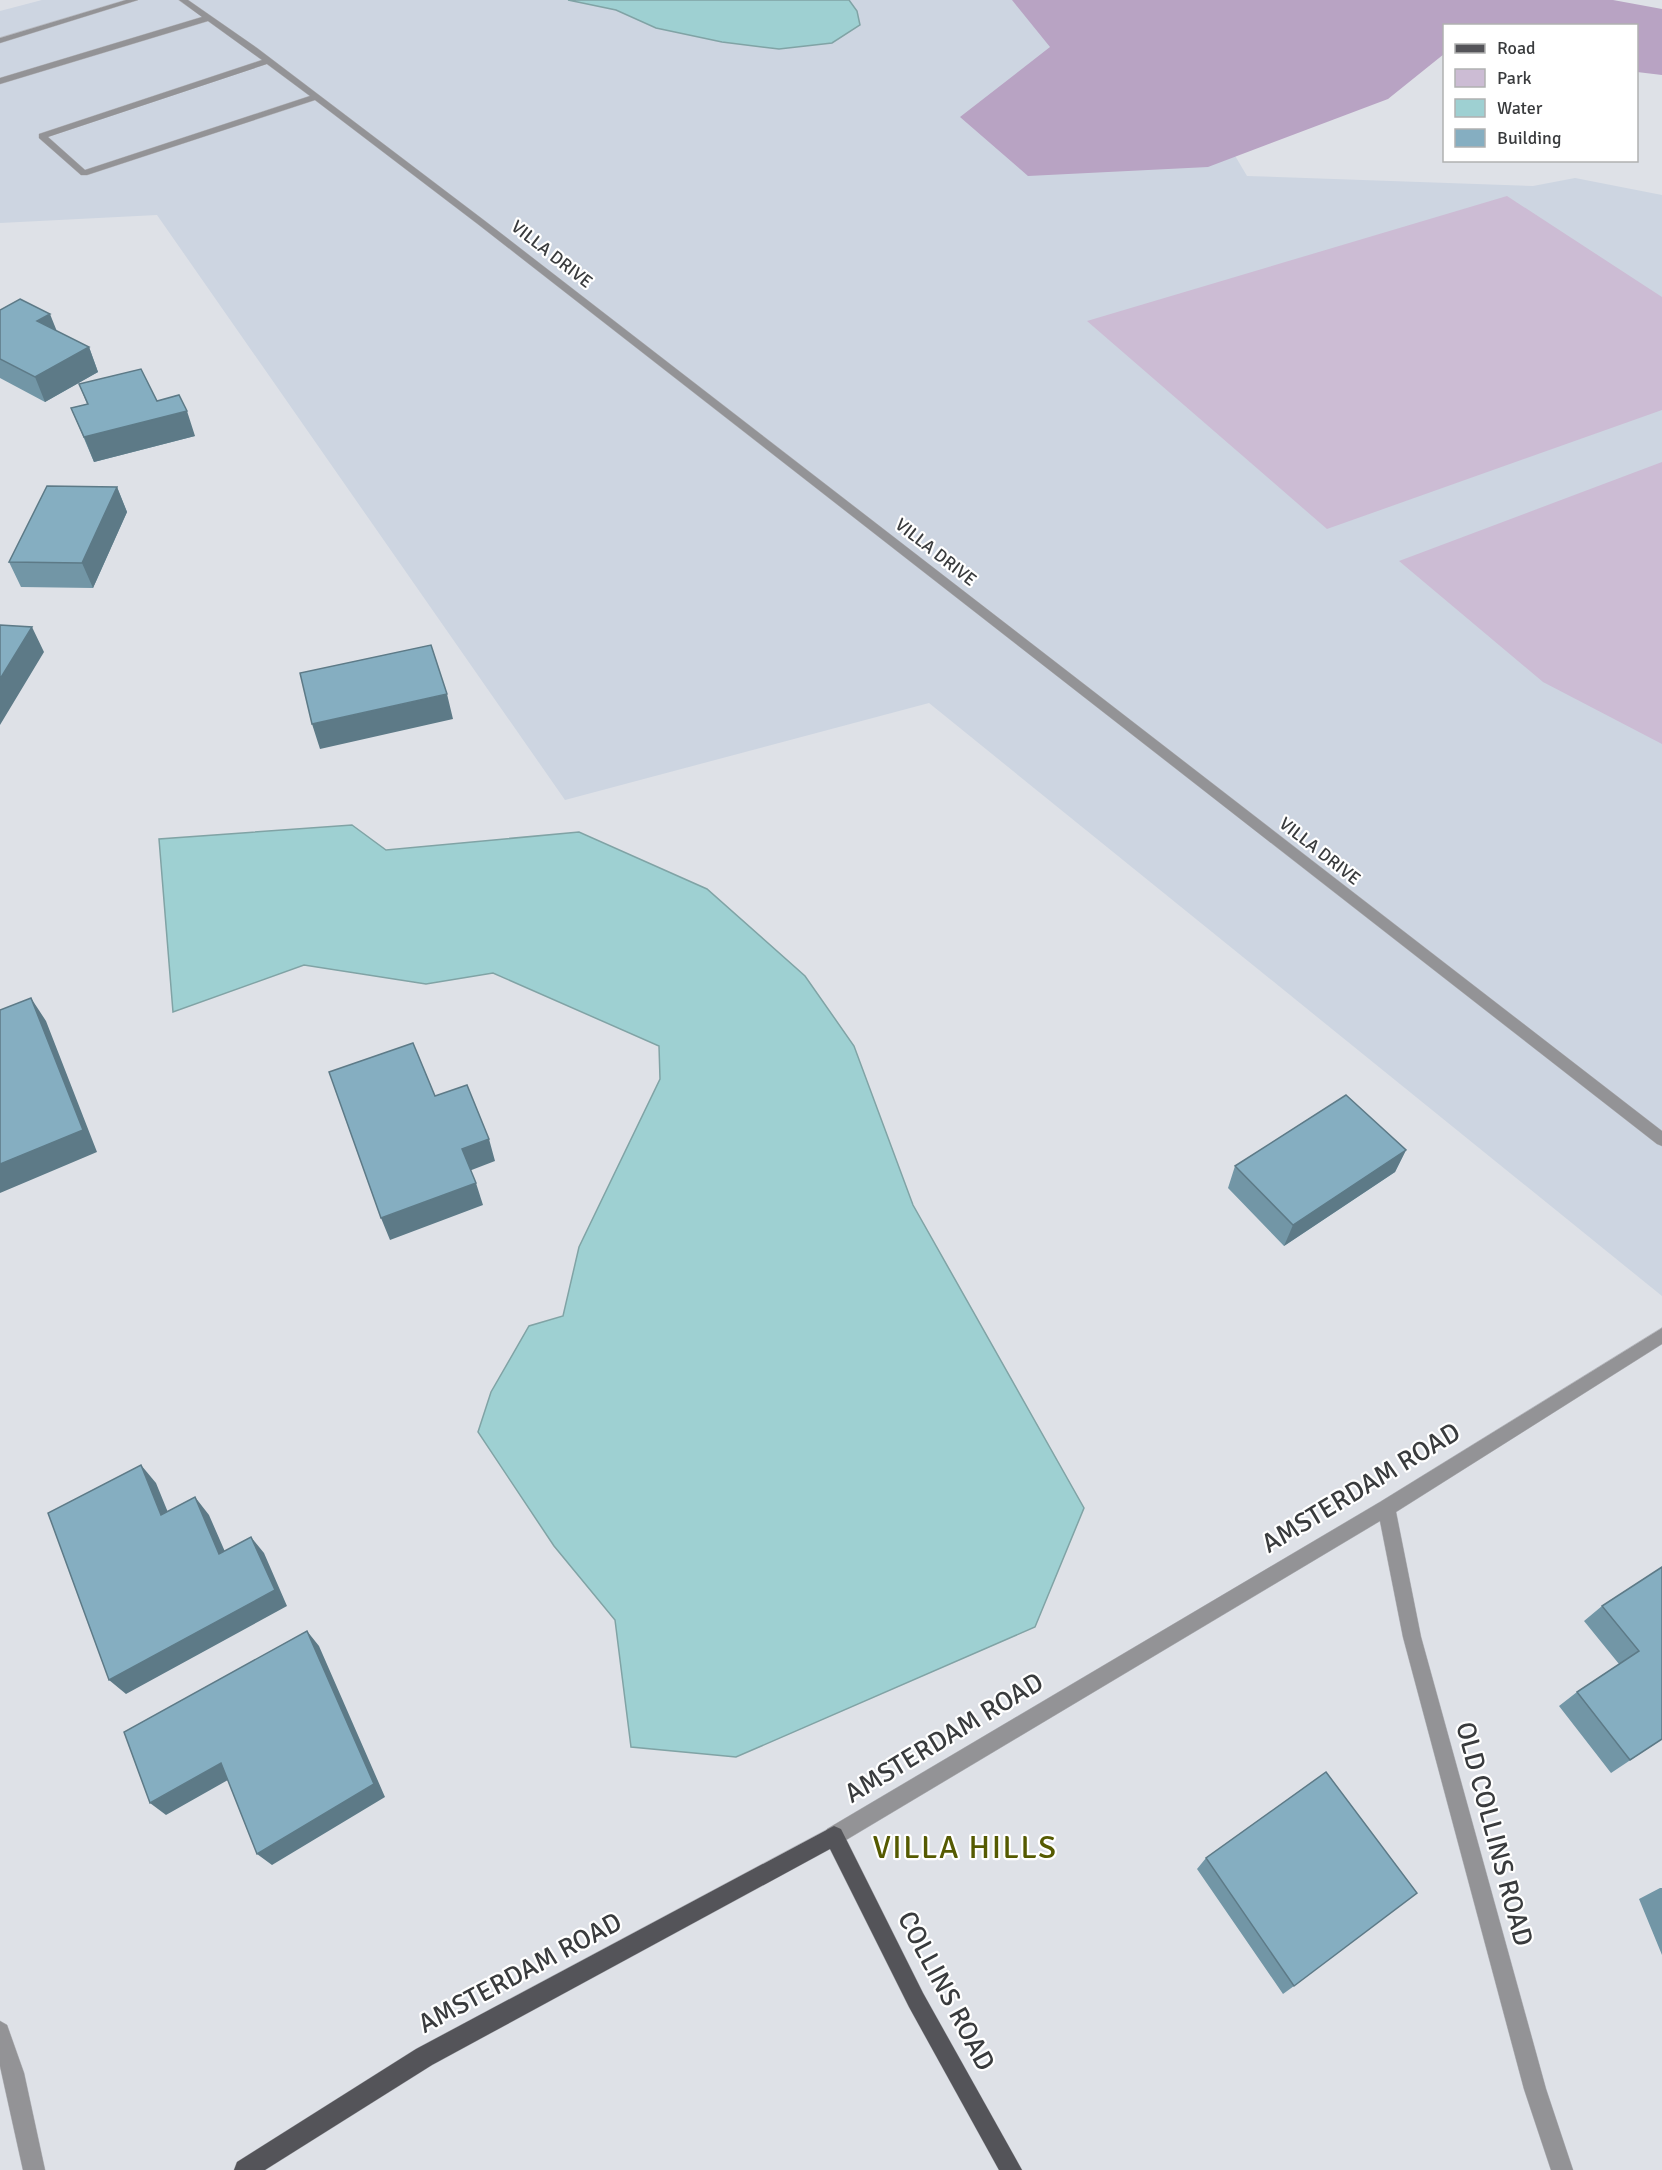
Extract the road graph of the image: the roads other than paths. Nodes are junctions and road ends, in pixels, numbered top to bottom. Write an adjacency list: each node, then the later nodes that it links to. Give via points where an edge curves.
1 (134, 0): 4 (street)
2 (183, 0): 3 (street, VILLA DRIVE)
3 (208, 18): 5 (street, VILLA DRIVE); 6 (street)
4 (0, 41)
5 (268, 61): 7 (street, VILLA DRIVE); 7 (street, via 42,136 84,173)
6 (0, 81)
7 (316, 97): 8 (street, VILLA DRIVE, via 511,244)
8 (1662, 1140)
9 (1662, 1335): 10 (street, AMSTERDAM ROAD)
10 (1386, 1508): 11 (street, AMSTERDAM ROAD); 16 (street, OLD COLLINS ROAD, via 1412,1637 1535,2089)
11 (834, 1836): 14 (main road, AMSTERDAM ROAD, via 424,2057); 15 (main road, COLLINS ROAD, via 916,2000)
12 (0, 2032): 13 (street)
13 (34, 2170)
14 (245, 2170)
15 (1011, 2170)
16 (1562, 2170)

